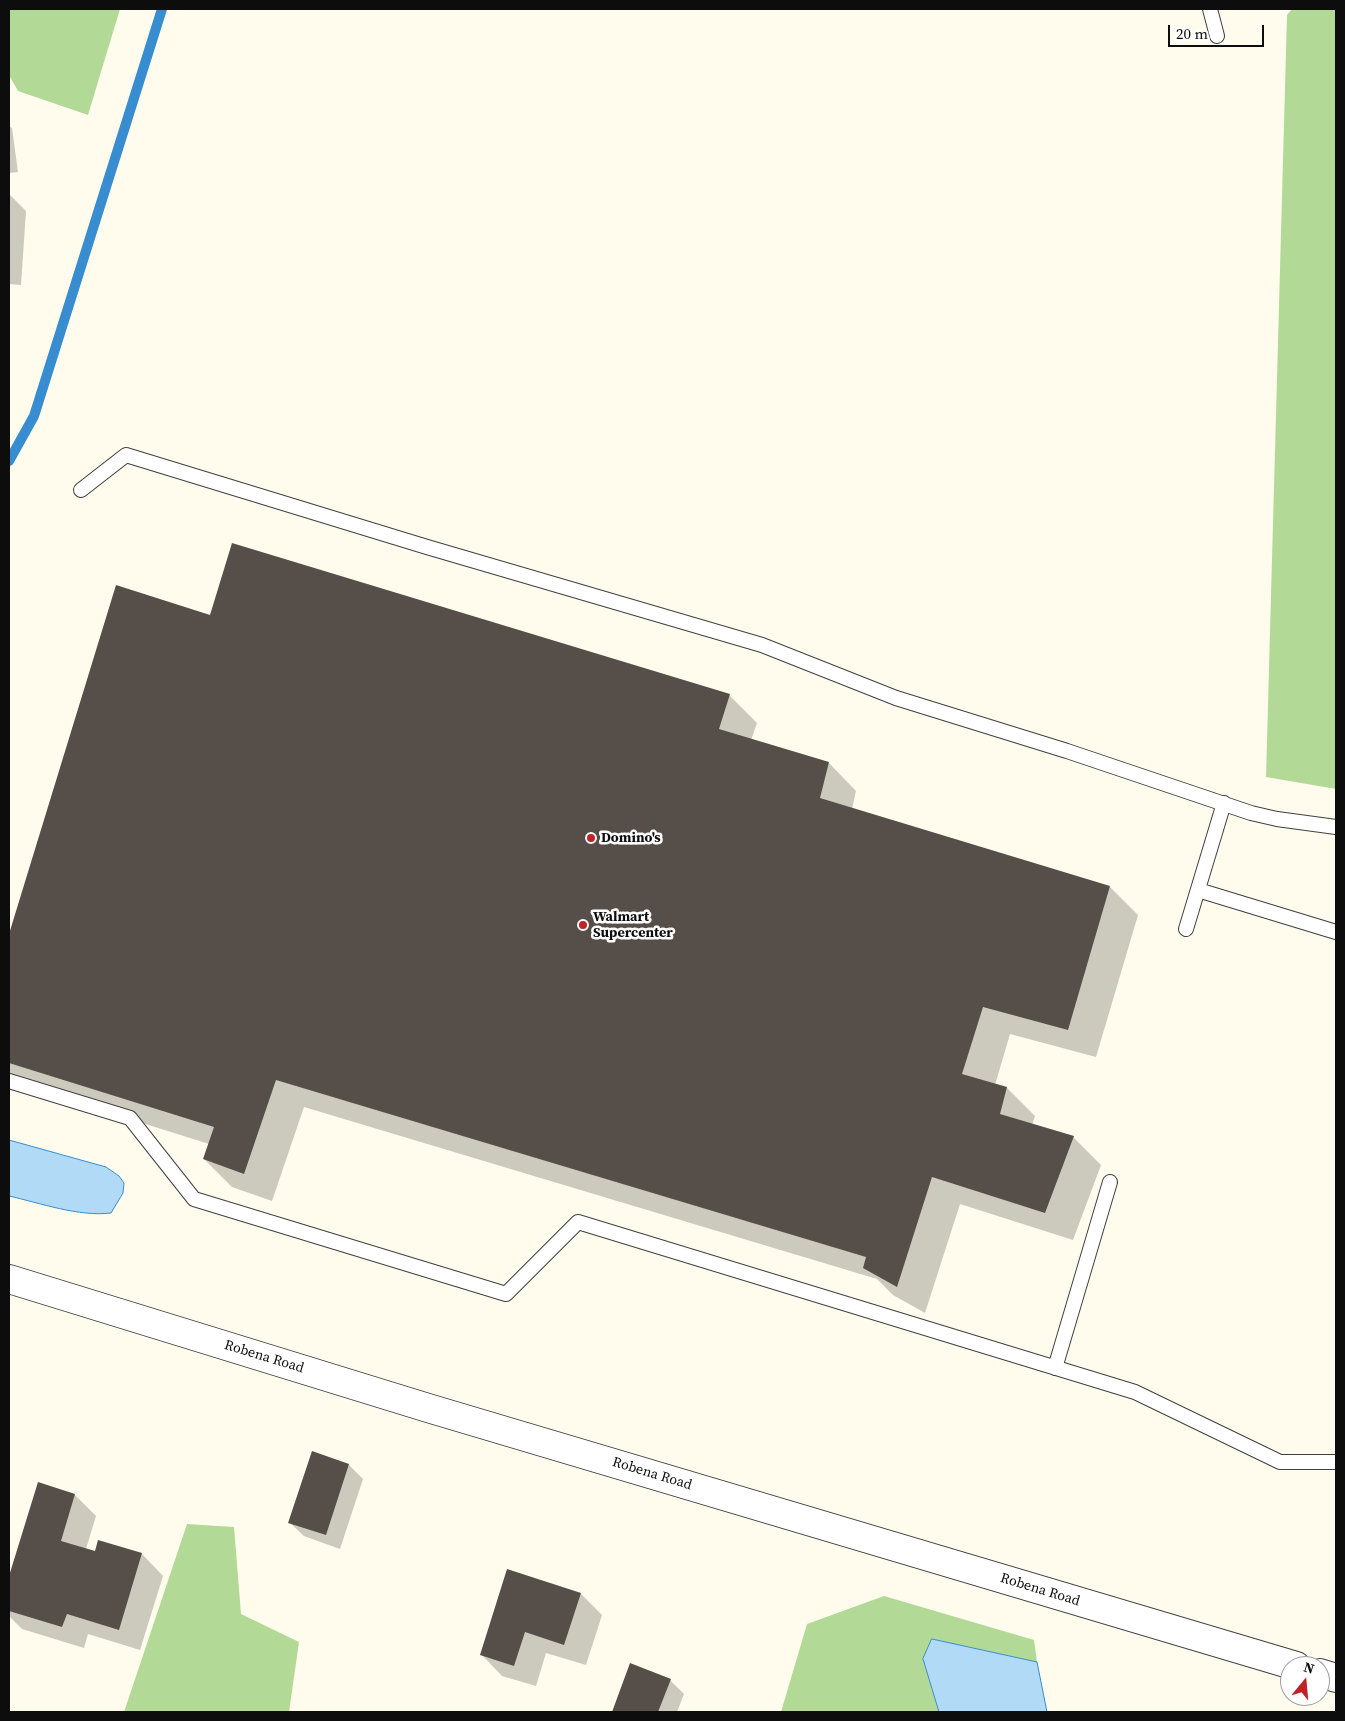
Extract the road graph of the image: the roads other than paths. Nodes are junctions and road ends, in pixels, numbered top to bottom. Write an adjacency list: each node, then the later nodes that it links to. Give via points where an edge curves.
1 (1210, 9): 2 (lane)
2 (1217, 36)
3 (80, 490): 4 (lane, via 126,455 762,645 896,698)
4 (1224, 803): 5 (lane, via 1277,819); 6 (lane)
5 (1336, 827)
6 (1198, 890): 7 (lane); 8 (lane)
7 (1186, 929)
8 (1336, 932)
9 (9, 1081): 12 (lane, via 130,1118 194,1199 506,1294 578,1222)
10 (1110, 1182): 12 (lane)
11 (9, 1279): 14 (street, Robena Road, via 438,1411)
12 (1054, 1368): 13 (lane, via 1135,1392 1280,1462)
13 (1336, 1462)
14 (1280, 1661)

